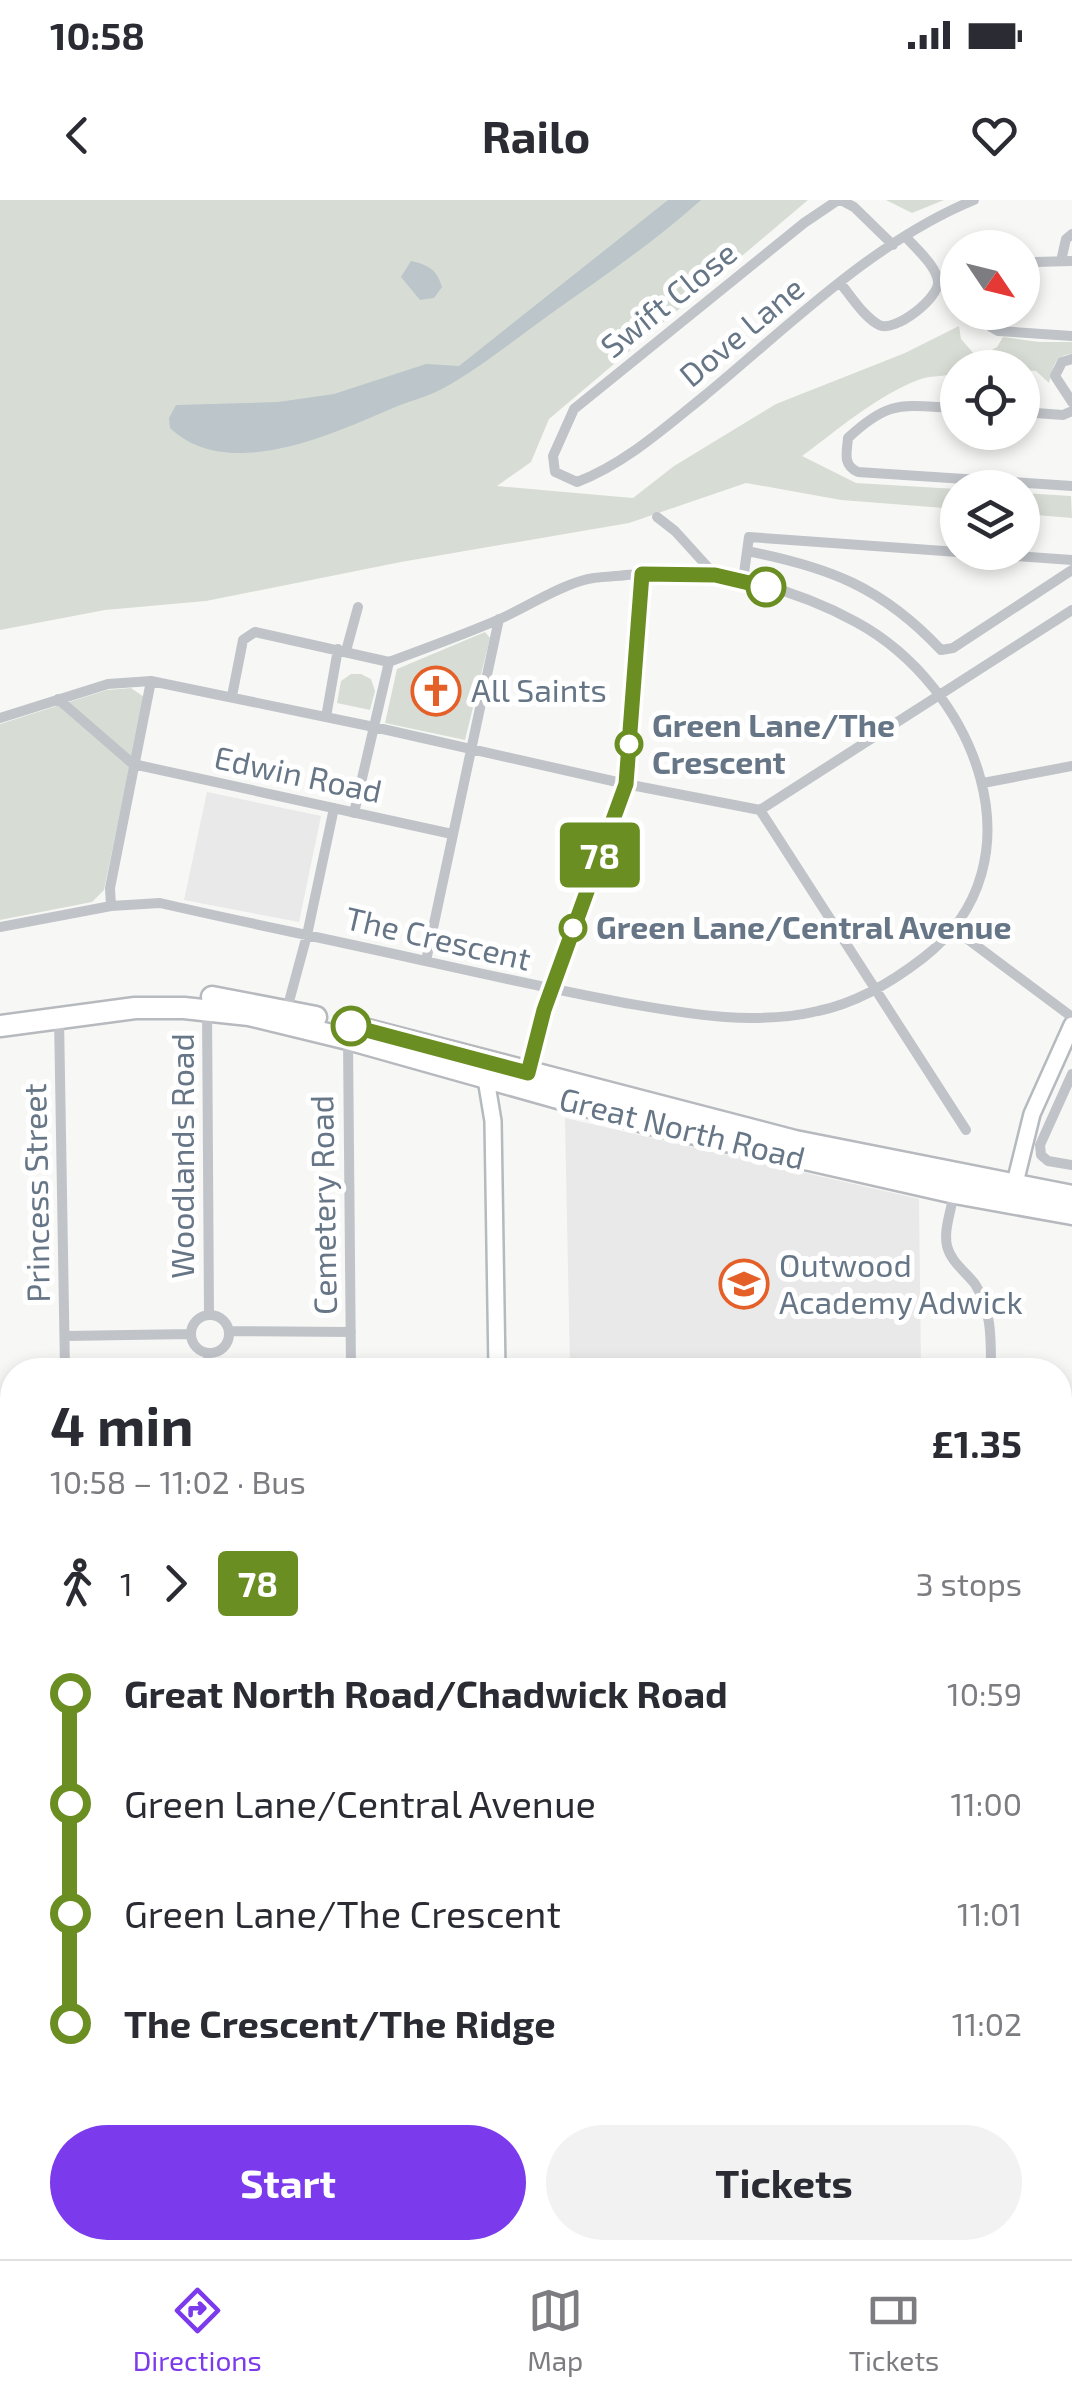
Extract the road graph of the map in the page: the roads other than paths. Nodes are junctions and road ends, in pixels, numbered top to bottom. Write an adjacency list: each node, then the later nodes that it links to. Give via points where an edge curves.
1 (839, 200): 5 (street, Swift Close); 16 (street, Swift Close, via 574,409)
2 (974, 200): 4 (street, Dove Lane)
3 (1072, 234): 6 (street)
4 (905, 236): 5 (street, Dove Lane); 8 (street, via 938,282 899,326 879,325)
5 (893, 245): 8 (street, Dove Lane)
6 (1066, 261): 7 (street)
7 (1040, 262)
8 (840, 284): 16 (street, Dove Lane, via 678,418 597,474 577,482 563,478)
9 (997, 330): 10 (street)
10 (1072, 336)
11 (1072, 360): 12 (street, via 1062,362 1054,376)
12 (1072, 402)
13 (940, 407): 17 (street, via 898,405 864,423 848,438 851,469)
14 (1072, 411): 15 (street)
15 (1040, 414)
16 (553, 456)
17 (1072, 486)
18 (657, 517): 25 (street)
19 (747, 551): 20 (street, via 749,537); 23 (street, via 844,576 918,626 941,650); 26 (street)
20 (940, 551)
21 (1040, 558): 22 (street)
22 (1072, 560)
23 (1072, 570)
24 (642, 574): 25 (street, The Crescent); 29 (street, The Crescent, via 585,580); 43 (street)
25 (715, 575): 26 (street, The Crescent)
26 (744, 580): 34 (street, The Crescent, via 858,623)
27 (358, 607): 30 (street)
28 (1072, 610): 34 (street)
29 (499, 619): 31 (street, The Crescent); 39 (street)
30 (342, 650): 31 (street); 33 (street, via 255,632 243,640); 36 (street)
31 (389, 662): 38 (street)
32 (151, 681): 33 (street); 35 (street, via 108,684); 40 (street)
33 (232, 696): 36 (street)
34 (938, 696): 42 (street, The Crescent); 45 (street)
35 (58, 699): 37 (street); 40 (street)
36 (326, 716): 38 (street)
37 (0, 718)
38 (374, 727): 39 (street); 46 (street)
39 (470, 749): 43 (street); 47 (street)
40 (134, 764): 44 (street, Edwin Road); 48 (street)
41 (1072, 766): 42 (street)
42 (983, 783): 50 (street, The Crescent, via 986,861)
43 (626, 784): 45 (street); 54 (street)
44 (334, 808): 46 (street, Edwin Road); 51 (street)
45 (760, 810): 53 (street)
46 (354, 813): 47 (street, Edwin Road)
47 (452, 834): 52 (street)
48 (111, 906): 49 (street, The Crescent); 51 (street, The Crescent, via 160,904)
49 (0, 927)
50 (954, 929): 53 (street, The Crescent); 59 (street)
51 (307, 935): 52 (street, The Crescent); 56 (street)
52 (426, 961): 54 (street, The Crescent)
53 (876, 989): 54 (street, The Crescent, via 816,1012 744,1019); 68 (street)
54 (551, 990): 63 (street)
55 (208, 1003): 56 (highway, Great North Road); 57 (highway, Great North Road, via 135,996); 58 (highway, Great North Road); 62 (highway, Great North Road); 76 (street, Woodlands Road)
56 (286, 1009): 63 (highway, Great North Road)
57 (0, 1013)
58 (59, 1016): 61 (highway, Great North Road); 80 (street, Princess Street)
59 (1072, 1017)
60 (1072, 1025): 73 (street, via 1036,1104)
61 (0, 1026)
62 (348, 1038): 65 (highway, Great North Road); 78 (street, Cemetery Road)
63 (528, 1073): 66 (street); 70 (highway, Great North Road)
64 (1072, 1074): 69 (street, via 1040,1145 1048,1161)
65 (486, 1079): 66 (highway, Great North Road); 67 (street)
66 (510, 1086): 67 (street); 72 (highway, Great North Road)
67 (493, 1121): 85 (street)
68 (966, 1130)
69 (1072, 1165)
70 (946, 1173): 71 (highway, Great North Road); 72 (street)
71 (972, 1178): 72 (street); 73 (highway, Great North Road)
72 (955, 1193): 73 (highway, Great North Road); 86 (street, via 947,1248 988,1311)
73 (1012, 1194): 74 (highway, Great North Road); 75 (highway, Great North Road)
74 (1072, 1196)
75 (1072, 1214)
76 (209, 1315): 77 (street); 79 (street, via 197,1319)
77 (229, 1332): 78 (street); 81 (street, via 223,1347)
78 (351, 1332): 84 (street, Cemetery Road)
79 (190, 1334): 80 (street); 81 (street)
80 (64, 1336): 82 (street, Princess Street)
81 (208, 1353): 83 (street)
82 (65, 1358)
83 (208, 1358)
84 (351, 1358)
85 (497, 1358)
86 (990, 1358)

